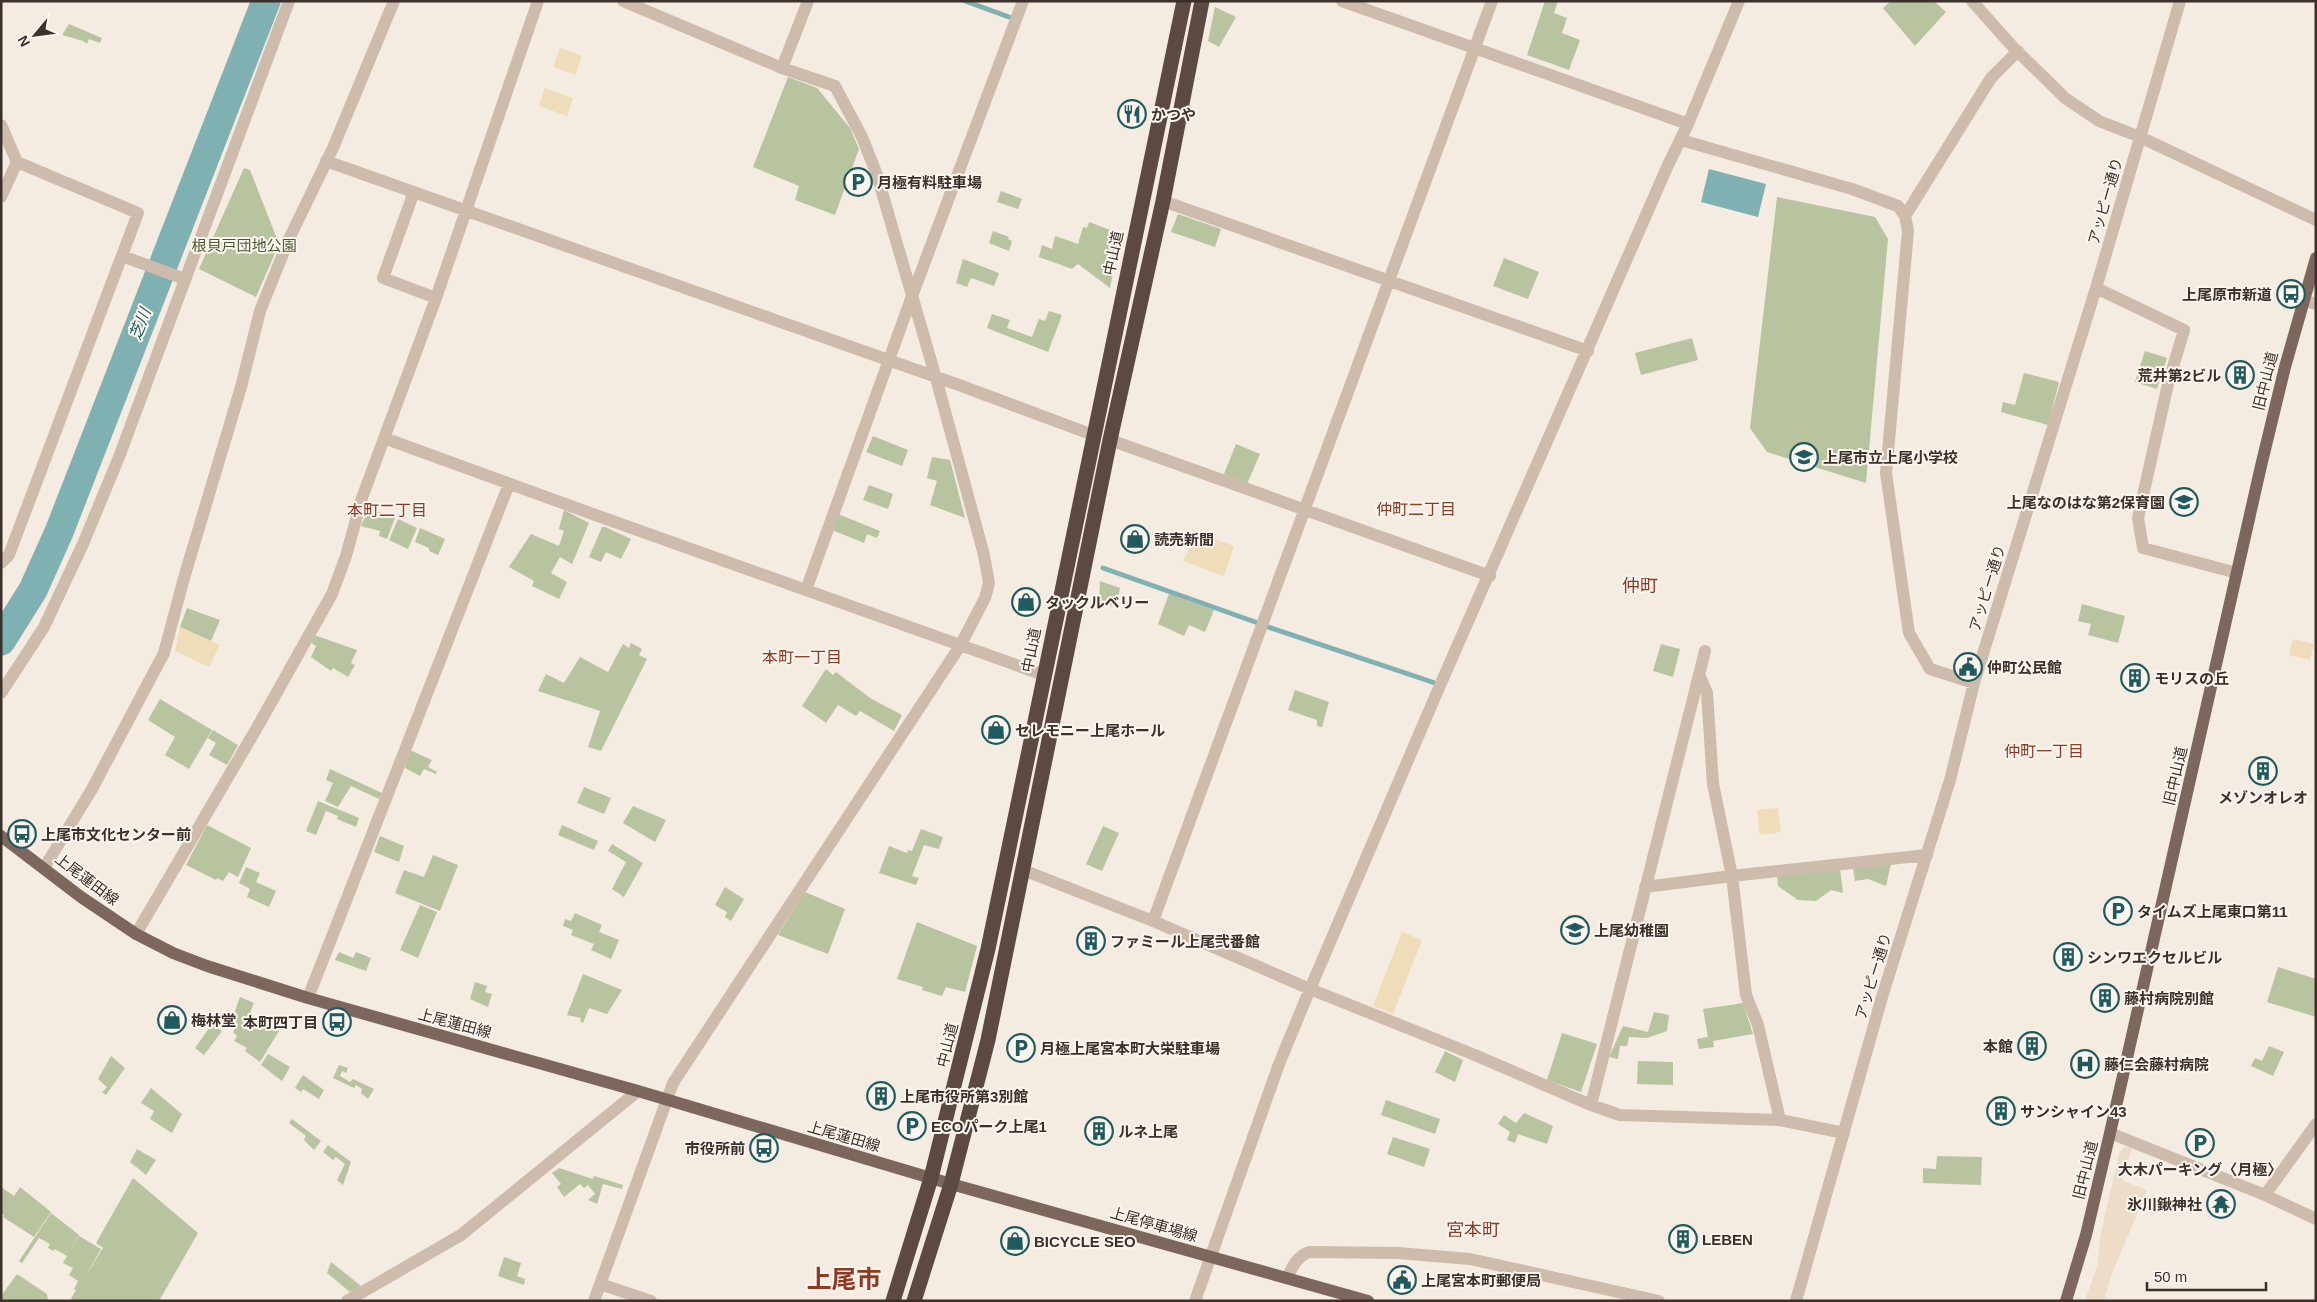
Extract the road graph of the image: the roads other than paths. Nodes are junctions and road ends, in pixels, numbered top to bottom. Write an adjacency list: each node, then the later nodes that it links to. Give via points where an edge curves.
1 (290, 1): 31 (street)
2 (394, 1): 21 (street)
3 (538, 1): 26 (street)
4 (623, 1): 16 (street)
5 (808, 1): 16 (street)
6 (1023, 1): 34 (street)
7 (1184, 1): 41 (highway, 中山道)
8 (1202, 1): 25 (highway)
9 (1342, 1): 14 (street)
10 (1492, 1): 14 (street)
11 (1739, 1): 17 (street)
12 (1972, 1): 15 (street)
13 (2180, 1): 19 (street, アッピー通り)
14 (1474, 50): 17 (street); 32 (street)
15 (2018, 51): 19 (street, via 2065,98 2099,121); 27 (street, via 1991,78)
16 (782, 68): 34 (street, via 835,86 877,174)
17 (1688, 124): 20 (street)
18 (1, 125): 22 (street)
19 (2140, 137): 28 (street); 33 (street, アッピー通り)
20 (1681, 140): 27 (street, via 1852,188 1898,206); 38 (street)
21 (326, 161): 23 (street); 58 (street, via 260,311 164,653 96,781)
22 (17, 162): 24 (street); 29 (street, via 138,213)
23 (414, 192): 26 (street); 35 (street, via 383,278)
24 (1, 196)
25 (1163, 201): 32 (street); 43 (highway)
26 (465, 211): 35 (street); 39 (street)
27 (1905, 216): 54 (street, via 1908,230 1886,473 1908,633 1930,669)
28 (2316, 220)
29 (128, 258): 31 (street); 46 (street, via 9,555)
30 (2316, 258): 36 (main road, 旧中山道)
31 (185, 280): 55 (street, via 83,544 44,627)
32 (1388, 281): 38 (street); 45 (street)
33 (2096, 288): 47 (street, via 2184,330 2168,384 2138,518 2143,548); 54 (street, アッピー通り)
34 (912, 296): 39 (street); 40 (street)
35 (436, 298): 42 (street)
36 (2303, 300): 37 (street); 47 (main road, 旧中山道)
37 (2316, 304)
38 (1588, 350): 48 (street)
39 (889, 361): 40 (street); 49 (street)
40 (936, 378): 41 (street); 50 (street, via 989,584 979,612)
41 (1093, 435): 53 (highway, 中山道)
42 (384, 438): 44 (street); 63 (street, via 332,594)
43 (1110, 440): 45 (street); 59 (highway)
44 (509, 484): 49 (street); 65 (street)
45 (1306, 511): 48 (street); 62 (street)
46 (1, 563)
47 (2237, 573): 72 (main road, 旧中山道)
48 (1490, 576): 64 (street)
49 (806, 590): 50 (street)
50 (960, 646): 53 (street); 67 (street, via 679,1075)
51 (1705, 651): 52 (street)
52 (1699, 674): 60 (street, via 1707,693 1712,784); 61 (street)
53 (1044, 675): 73 (highway, 中山道, via 988,949)
54 (1974, 683): 57 (street, アッピー通り)
55 (1, 693)
56 (1, 836): 58 (main road, 上尾蓮田線)
57 (1927, 855): 60 (street); 71 (street, アッピー通り)
58 (44, 868): 63 (main road, 上尾蓮田線, via 81,898)
59 (1022, 870): 62 (street); 74 (highway, via 988,1040)
60 (1732, 876): 61 (street); 69 (street, via 1746,995 1758,1025)
61 (1646, 888): 68 (street)
62 (1153, 921): 64 (street)
63 (136, 934): 65 (main road, 上尾蓮田線, via 207,966)
64 (1310, 989): 68 (street); 77 (street)
65 (308, 998): 66 (main road, 上尾蓮田線)
66 (638, 1091): 67 (main road, 上尾蓮田線); 80 (street, via 468,1230)
67 (667, 1100): 73 (main road, 上尾蓮田線); 79 (street)
68 (1591, 1106): 69 (street, via 1620,1115)
69 (1780, 1120): 71 (street)
70 (2316, 1124): 75 (street)
71 (1844, 1133): 88 (street, アッピー通り)
72 (2110, 1134): 75 (street); 89 (main road, 旧中山道)
73 (931, 1178): 74 (main road, 上尾停車場線); 83 (highway, 中山道)
74 (951, 1184): 77 (main road, 上尾停車場線); 84 (highway)
75 (2265, 1195): 76 (street)
76 (2316, 1219)
77 (1209, 1256): 78 (main road, 上尾停車場線); 85 (street)
78 (1287, 1278): 86 (main road, 上尾停車場線); 87 (street, via 1296,1259 1309,1252 1407,1254 1470,1259)
79 (600, 1284): 81 (street); 82 (street)
80 (347, 1301)
81 (594, 1301)
82 (652, 1301)
83 (893, 1301)
84 (914, 1301)
85 (1194, 1301)
86 (1368, 1301)
87 (1659, 1301)
88 (1796, 1301)
89 (2066, 1301)

